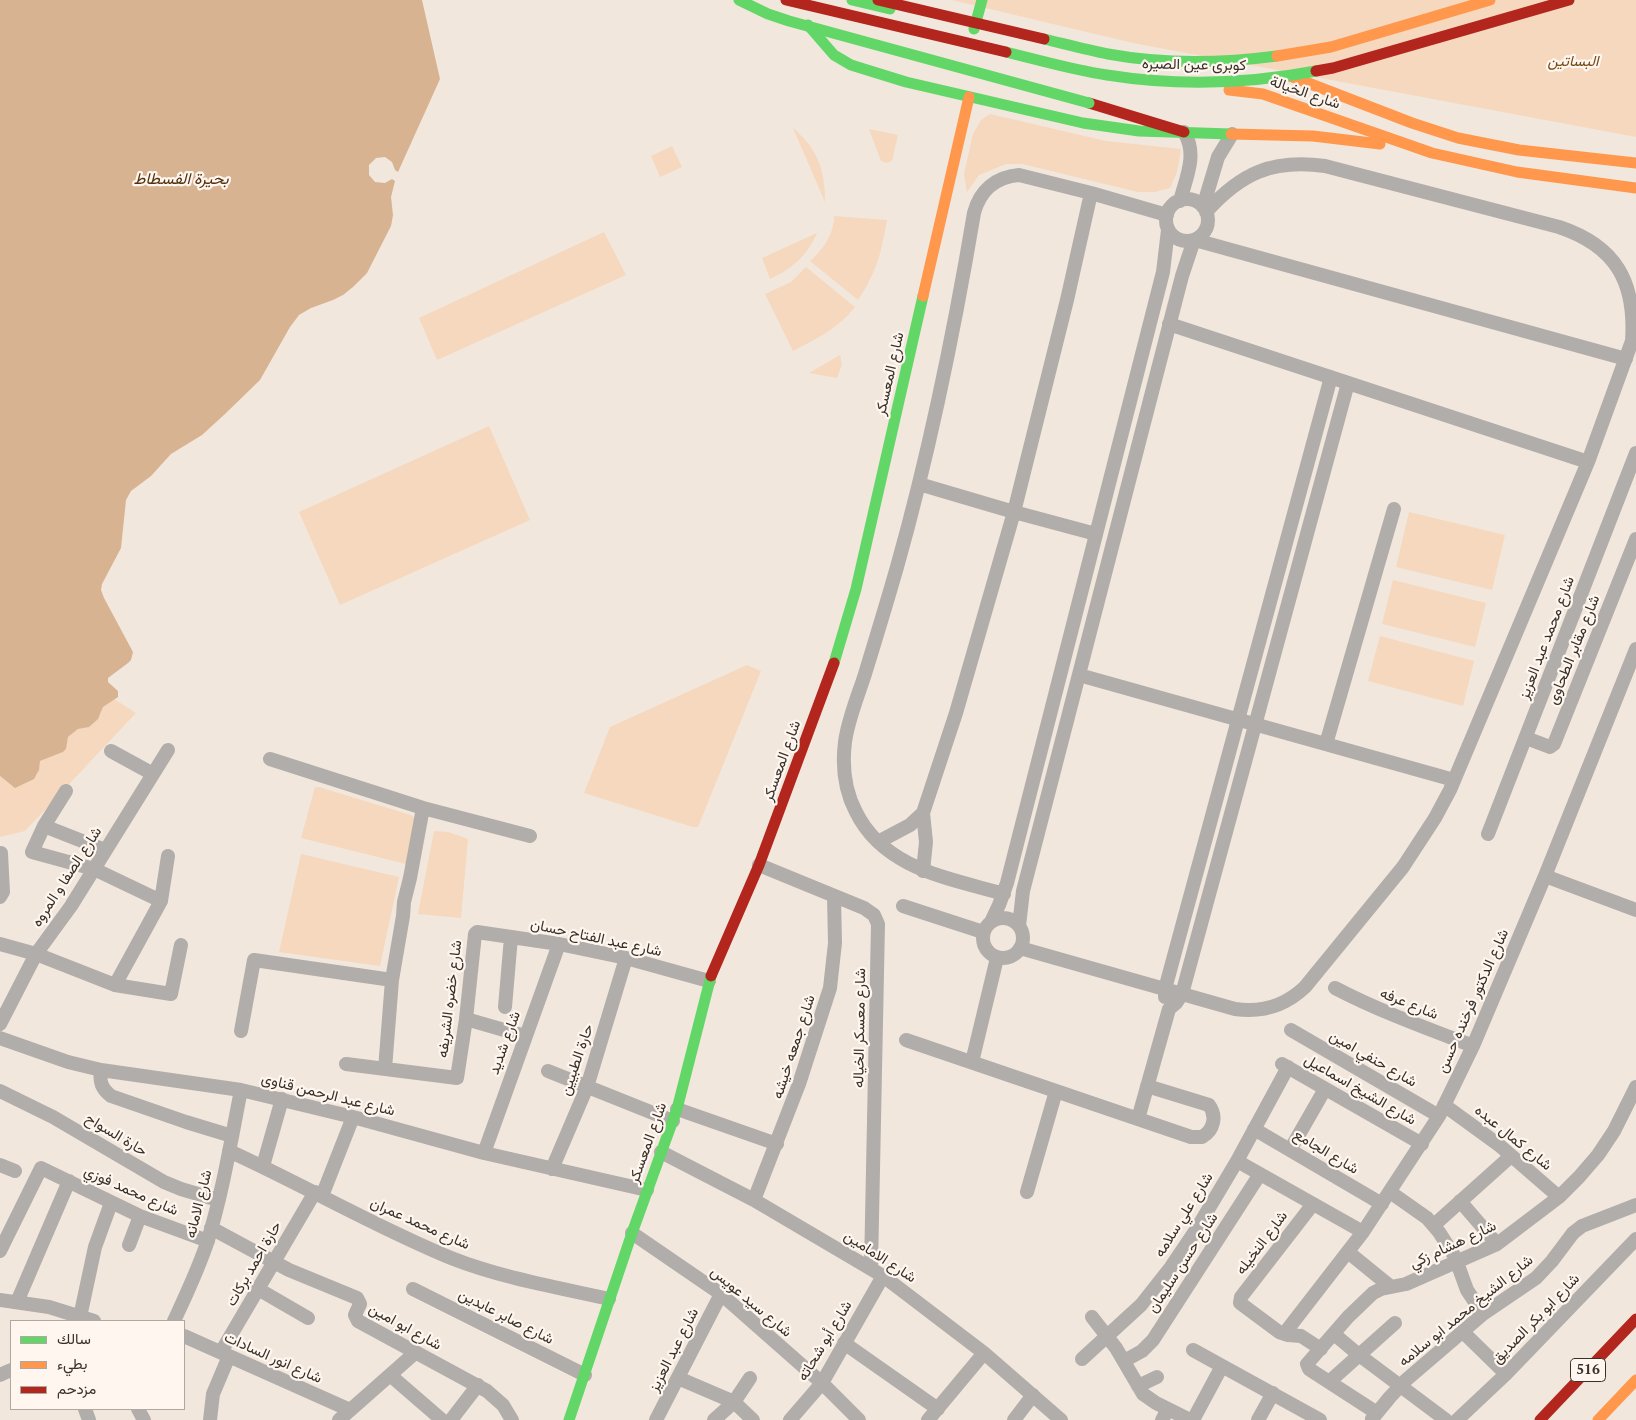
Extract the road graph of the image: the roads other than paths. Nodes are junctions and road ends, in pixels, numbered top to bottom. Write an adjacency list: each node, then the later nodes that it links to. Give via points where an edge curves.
1 (739, 0): 12 (main road, bridge, via 789,21)
2 (755, 0): 9 (main road, شارع الخيالة)
3 (786, 0): 8 (main road, كوبرى عين الصيره, bridge, via 1105,75 1181,83 1258,81 1296,76)
4 (852, 0): 10 (main road, شارع الخيالة)
5 (878, 0): 7 (main road, كوبرى عين الصيره, bridge, via 1108,54 1154,60 1219,61 1284,56 1331,47)
6 (982, 0): 10 (main road)
7 (1490, 0)
8 (1569, 0)
9 (797, 13): 11 (main road, via 834,55 851,65); 14 (main road, شارع الخيالة, via 1129,84 1263,94)
10 (974, 29): 15 (main road, شارع الخيالة, via 1131,63 1270,71 1301,79 1438,132 1526,152)
11 (968, 96): 12 (main road, via 1101,126); 61 (main road, شارع المعسكر, via 856,589 830,675)
12 (1184, 132): 13 (main road); 22 (street, via 1192,155)
13 (1232, 134): 14 (main road, via 1335,138); 23 (street, via 1218,157)
14 (1432, 153): 19 (main road, شارع الخيالة, via 1517,172)
15 (1600, 158): 16 (main road, شارع الخيالة); 19 (main road, via 1609,171)
16 (1636, 163)
17 (1636, 174): 18 (main road)
18 (1636, 180)
19 (1600, 183): 20 (main road, شارع الخيالة)
20 (1636, 188)
21 (1091, 193): 24 (street); 33 (street, via 1012,176 997,180 980,197 974,213 949,353); 35 (street, via 1068,300)
22 (1180, 201): 23 (street, via 1192,200); 24 (street)
23 (1205, 209): 26 (street, via 1208,225); 28 (street, via 1235,183 1252,174 1288,164 1306,163 1577,233 1608,254 1628,286 1633,304 1633,325)
24 (1167, 215): 25 (street)
25 (1168, 230): 26 (street, via 1179,240); 37 (street, via 1163,272)
26 (1194, 240): 27 (street); 28 (street)
27 (1169, 324): 29 (street); 36 (street)
28 (1626, 359): 32 (street)
29 (1331, 377): 30 (street); 42 (street)
30 (1348, 383): 32 (street); 43 (street)
31 (1636, 453): 44 (street, شارع محمد عبد العزيز)
32 (1588, 462): 50 (street)
33 (919, 484): 35 (street); 57 (street, via 845,740 844,770 850,799)
34 (1394, 509): 45 (street)
35 (1014, 512): 37 (street); 53 (street, via 956,713)
36 (1116, 529): 37 (street); 39 (street)
37 (1096, 535): 39 (street); 65 (street)
38 (1636, 539): 44 (street, شارع مقابر الطحاوى, via 1554,744 1550,747)
39 (1111, 549): 41 (street)
40 (1636, 649): 64 (street, شارع الدكتور فرخنده حسن)
41 (1079, 675): 42 (street); 71 (street, via 1023,891)
42 (1238, 719): 43 (street); 86 (street)
43 (1256, 724): 45 (street); 87 (street)
44 (1526, 738): 55 (street, شارع محمد عبد العزيز)
45 (1326, 744): 50 (street)
46 (168, 750): 49 (street, شارع الصفا و المروه)
47 (111, 751): 49 (street)
48 (270, 759): 52 (street)
49 (153, 774): 58 (street, شارع الصفا و المروه)
50 (1454, 780): 87 (street, via 1435,818 1403,867 1298,994 1280,1005 1246,1011)
51 (66, 792): 54 (street)
52 (423, 808): 56 (street); 82 (street)
53 (923, 813): 57 (street, via 910,825); 63 (street)
54 (44, 826): 58 (street); 62 (street, via 32,852)
55 (1488, 834)
56 (530, 836)
57 (878, 842): 63 (street, via 894,856)
58 (105, 850): 62 (street, شارع الصفا و المروه)
59 (1, 853): 66 (street, via 3,889)
60 (168, 856): 68 (street)
61 (760, 865): 67 (street, شارع معسكر الخياله); 83 (main road, شارع المعسكر)
62 (94, 869): 68 (street); 79 (street, شارع الصفا و المروه)
63 (924, 871): 65 (street)
64 (1545, 876): 70 (street); 97 (street, شارع الدكتور فرخنده حسن)
65 (1004, 894): 72 (street)
66 (0, 897)
67 (834, 897): 118 (street, شارع جمعه خيشه, via 835,943 830,988); 155 (street, شارع معسكر الخياله, via 864,908 874,915 878,924)
68 (161, 900): 84 (street)
69 (904, 906): 72 (street)
70 (1636, 910)
71 (1019, 926): 72 (street, via 1003,918); 78 (street, via 1023,937)
72 (987, 927): 81 (street, via 983,945 986,951)
73 (475, 932): 74 (street, شارع عبد الفتاح حسان); 90 (street, شارع خضره الشريفه)
74 (511, 937): 76 (street, شارع عبد الفتاح حسان); 88 (street)
75 (0, 944): 79 (street)
76 (559, 944): 80 (street, شارع عبد الفتاح حسان); 94 (street, شارع شديد)
77 (181, 945): 84 (street, via 171,994)
78 (1020, 948): 81 (street, via 1013,956); 86 (street)
79 (36, 954): 84 (street); 91 (street, شارع الصفا و المروه)
80 (626, 958): 83 (street, شارع عبد الفتاح حسان); 105 (street, حارة الطبيين)
81 (998, 958): 98 (street)
82 (392, 980): 93 (street, via 254,960); 101 (street)
83 (709, 981): 113 (main road, شارع المعسكر)
84 (115, 985)
85 (1335, 988): 97 (street, شارع عرفه, via 1398,1018)
86 (1165, 989): 87 (street); 89 (street)
87 (1182, 994): 89 (street)
88 (505, 1007)
89 (1169, 1009): 104 (street)
90 (466, 1019): 94 (street); 101 (street, شارع خضره الشريفه, via 456,1078)
91 (0, 1024)
92 (1291, 1030): 112 (street, شارع حنفي امين)
93 (241, 1031)
94 (525, 1036): 123 (street, شارع شديد)
95 (0, 1038): 102 (street, شارع عبد الرحمن قناوى)
96 (906, 1040): 98 (street)
97 (1473, 1046): 112 (street, شارع الدكتور فرخنده حسن)
98 (972, 1062): 110 (street)
99 (346, 1064): 101 (street, شارع خضره الشريفه)
100 (1285, 1066): 107 (street, شارع الشيخ اسماعيل); 116 (street, شارع علي سلامه)
101 (386, 1069)
102 (101, 1070): 108 (street, شارع عبد الرحمن قناوى); 117 (street, via 101,1086 111,1096)
103 (548, 1071): 105 (street)
104 (1147, 1086): 115 (street); 115 (street, via 1209,1105 1214,1119 1207,1134 1196,1138)
105 (587, 1087): 113 (street); 128 (street, حارة الطبيين)
106 (1636, 1087): 135 (street, شارع هشام زكي, via 1598,1155)
107 (1325, 1089): 119 (street, شارع الشيخ اسماعيل); 120 (street)
108 (241, 1090): 111 (street, شارع عبد الرحمن قناوى); 117 (street, شارع الامانه)
109 (0, 1091): 137 (street, حارة السواح, via 53,1117 164,1182)
110 (1056, 1091): 115 (street); 133 (street)
111 (282, 1099): 114 (street, شارع عبد الرحمن قناوى); 127 (street)
112 (1442, 1110): 119 (street, شارع الدكتور فرخنده حسن); 124 (street, شارع كمال عبده)
113 (675, 1115): 118 (street); 122 (main road, شارع المعسكر)
114 (353, 1117): 123 (street, شارع عبد الرحمن قناوى); 134 (street, حارة احمد بركات)
115 (1138, 1119)
116 (1254, 1129): 120 (street, شارع الجامع); 125 (street, شارع علي سلامه)
117 (232, 1136): 121 (street, شارع الامانه)
118 (777, 1144): 138 (street, شارع جمعه خيشه)
119 (1422, 1144): 136 (street, شارع الدكتور فرخنده حسن)
120 (1290, 1150): 136 (street, شارع الجامع)
121 (229, 1151): 127 (street, شارع محمد عمران); 137 (street, شارع الامانه)
122 (661, 1152): 132 (main road, شارع المعسكر); 138 (street, شارع الامامين)
123 (484, 1153): 128 (street, شارع عبد الرحمن قناوى)
124 (1511, 1156): 135 (street, شارع كمال عبده); 139 (street)
125 (1237, 1160): 130 (street); 175 (street, شارع علي سلامه, via 1166,1274 1142,1305)
126 (0, 1165): 129 (street)
127 (262, 1166): 134 (street, شارع محمد عمران)
128 (552, 1169): 132 (street, شارع عبد الرحمن قناوى)
129 (15, 1171)
130 (1260, 1174): 141 (street); 184 (street, شارع حسن سليمان, via 1153,1340 1142,1352)
131 (69, 1181): 140 (street, شارع محمد فوزي); 151 (street, شارع محمد فوزي, via 41,1168); 162 (street)
132 (647, 1190): 146 (main road, شارع المعسكر)
133 (1027, 1192)
134 (319, 1194): 153 (street, حارة احمد بركات); 160 (street, شارع محمد عمران, via 453,1258 515,1277)
135 (1560, 1197): 149 (street, شارع هشام زكي)
136 (1386, 1198): 144 (street, شارع الجامع); 145 (street, شارع الدكتور فرخنده حسن)
137 (218, 1200): 147 (street, شارع الامانه)
138 (754, 1200): 155 (street, شارع الامامين)
139 (1460, 1201): 144 (street); 149 (street)
140 (111, 1203): 143 (street, شارع محمد فوزي); 164 (street, via 91,1263)
141 (1313, 1204): 145 (street); 172 (street, شارع النخيله, via 1240,1303)
142 (1636, 1205): 163 (street, شارع الشيخ محمد ابو سلامه, via 1582,1226 1536,1278)
143 (140, 1216): 147 (street, شارع محمد فوزي); 150 (street)
144 (1434, 1225): 154 (street, شارع الجامع)
145 (1363, 1232): 152 (street, شارع الدكتور فرخنده حسن)
146 (632, 1233): 159 (street, شارع سيد عويس); 160 (main road, شارع المعسكر)
147 (210, 1234): 153 (street, شارع ابو امين); 169 (street, شارع الامانه)
148 (1636, 1238): 186 (street, شارع ابو بكر الصديق)
149 (1497, 1244): 154 (street, شارع هشام زكي)
150 (129, 1245)
151 (0, 1251)
152 (1348, 1252): 156 (street); 172 (street, شارع الدكتور فرخنده حسن)
153 (274, 1262): 158 (street, حارة احمد بركات); 179 (street, شارع ابو امين, via 358,1298 360,1304 355,1315 358,1321)
154 (1458, 1262): 156 (street, شارع هشام زكي, via 1402,1286); 163 (street, شارع الجامع, via 1467,1290)
155 (877, 1272): 176 (street, شارع أبو شحاته); 180 (street, شارع الامامين)
156 (1391, 1287): 173 (street, شارع هشام زكي, via 1373,1293)
157 (413, 1289): 188 (street, شارع صابر عابدين)
158 (258, 1290): 166 (street); 181 (street, حارة احمد بركات)
159 (721, 1294): 190 (street, شارع عبد العزيز); 194 (street, شارع سيد عويس)
160 (609, 1299): 188 (main road, شارع المعسكر)
161 (0, 1300): 162 (street)
162 (17, 1302): 164 (street, via 49,1307)
163 (1483, 1314): 171 (street, شارع الشيخ محمد ابو سلامه)
164 (80, 1317): 168 (street)
165 (1092, 1317): 175 (street)
166 (308, 1318)
167 (1636, 1319): 223 (main road, 516)
168 (90, 1320)
169 (174, 1320)
170 (1395, 1323): 182 (street)
171 (1463, 1332): 186 (street); 197 (street, شارع الشيخ محمد ابو سلامه)
172 (1284, 1334): 177 (street, via 1301,1336)
173 (1334, 1334): 177 (street, شارع هشام زكي); 182 (street)
174 (185, 1336): 181 (street, شارع انور السادات)
175 (1107, 1337): 183 (street, شارع علي سلامه); 184 (street)
176 (844, 1343): 194 (street, شارع أبو شحاته); 202 (street)
177 (1321, 1349): 193 (street, شارع هشام زكي, via 1306,1367)
178 (1193, 1350): 185 (street)
179 (416, 1352): 187 (street); 195 (street, شارع ابو امين)
180 (984, 1353): 199 (street, شارع الامامين); 202 (street)
181 (225, 1354): 201 (street, شارع انور السادات); 205 (street, حارة احمد بركات, via 213,1394)
182 (1359, 1355): 193 (street); 197 (street)
183 (1082, 1359)
184 (1124, 1361): 196 (street)
185 (1222, 1366): 198 (street); 218 (street)
186 (1506, 1374): 222 (street, شارع ابو بكر الصديق)
187 (390, 1375): 201 (street); 207 (street)
188 (585, 1375): 210 (main road, شارع المعسكر)
189 (1157, 1377): 196 (street)
190 (678, 1378): 200 (street); 211 (street, شارع عبد العزيز)
191 (750, 1378): 200 (street)
192 (1636, 1380): 224 (main road, 516)
193 (1329, 1382): 204 (street)
194 (822, 1383): 214 (street, شارع أبو شحاته); 215 (street, شارع سيد عويس)
195 (478, 1385): 208 (street); 209 (street, شارع ابو امين, via 495,1397)
196 (1138, 1386): 203 (street)
197 (1400, 1386): 204 (street, شارع الشيخ محمد ابو سلامه); 221 (street)
198 (1273, 1393): 219 (street); 220 (street)
199 (1033, 1395): 216 (street); 217 (street, شارع الامامين)
200 (734, 1402): 212 (street); 213 (street)
201 (350, 1410): 206 (street)
202 (933, 1414)
203 (1165, 1414): 218 (street)
204 (1374, 1417)
205 (210, 1420)
206 (339, 1420)
207 (442, 1420)
208 (451, 1420)
209 (512, 1420)
210 (568, 1420)
211 (656, 1420)
212 (714, 1420)
213 (753, 1420)
214 (790, 1420)
215 (860, 1420)
216 (1014, 1420)
217 (1061, 1420)
218 (1192, 1420)
219 (1258, 1420)
220 (1320, 1420)
221 (1446, 1420)
222 (1457, 1420)
223 (1540, 1420)
224 (1598, 1420)

